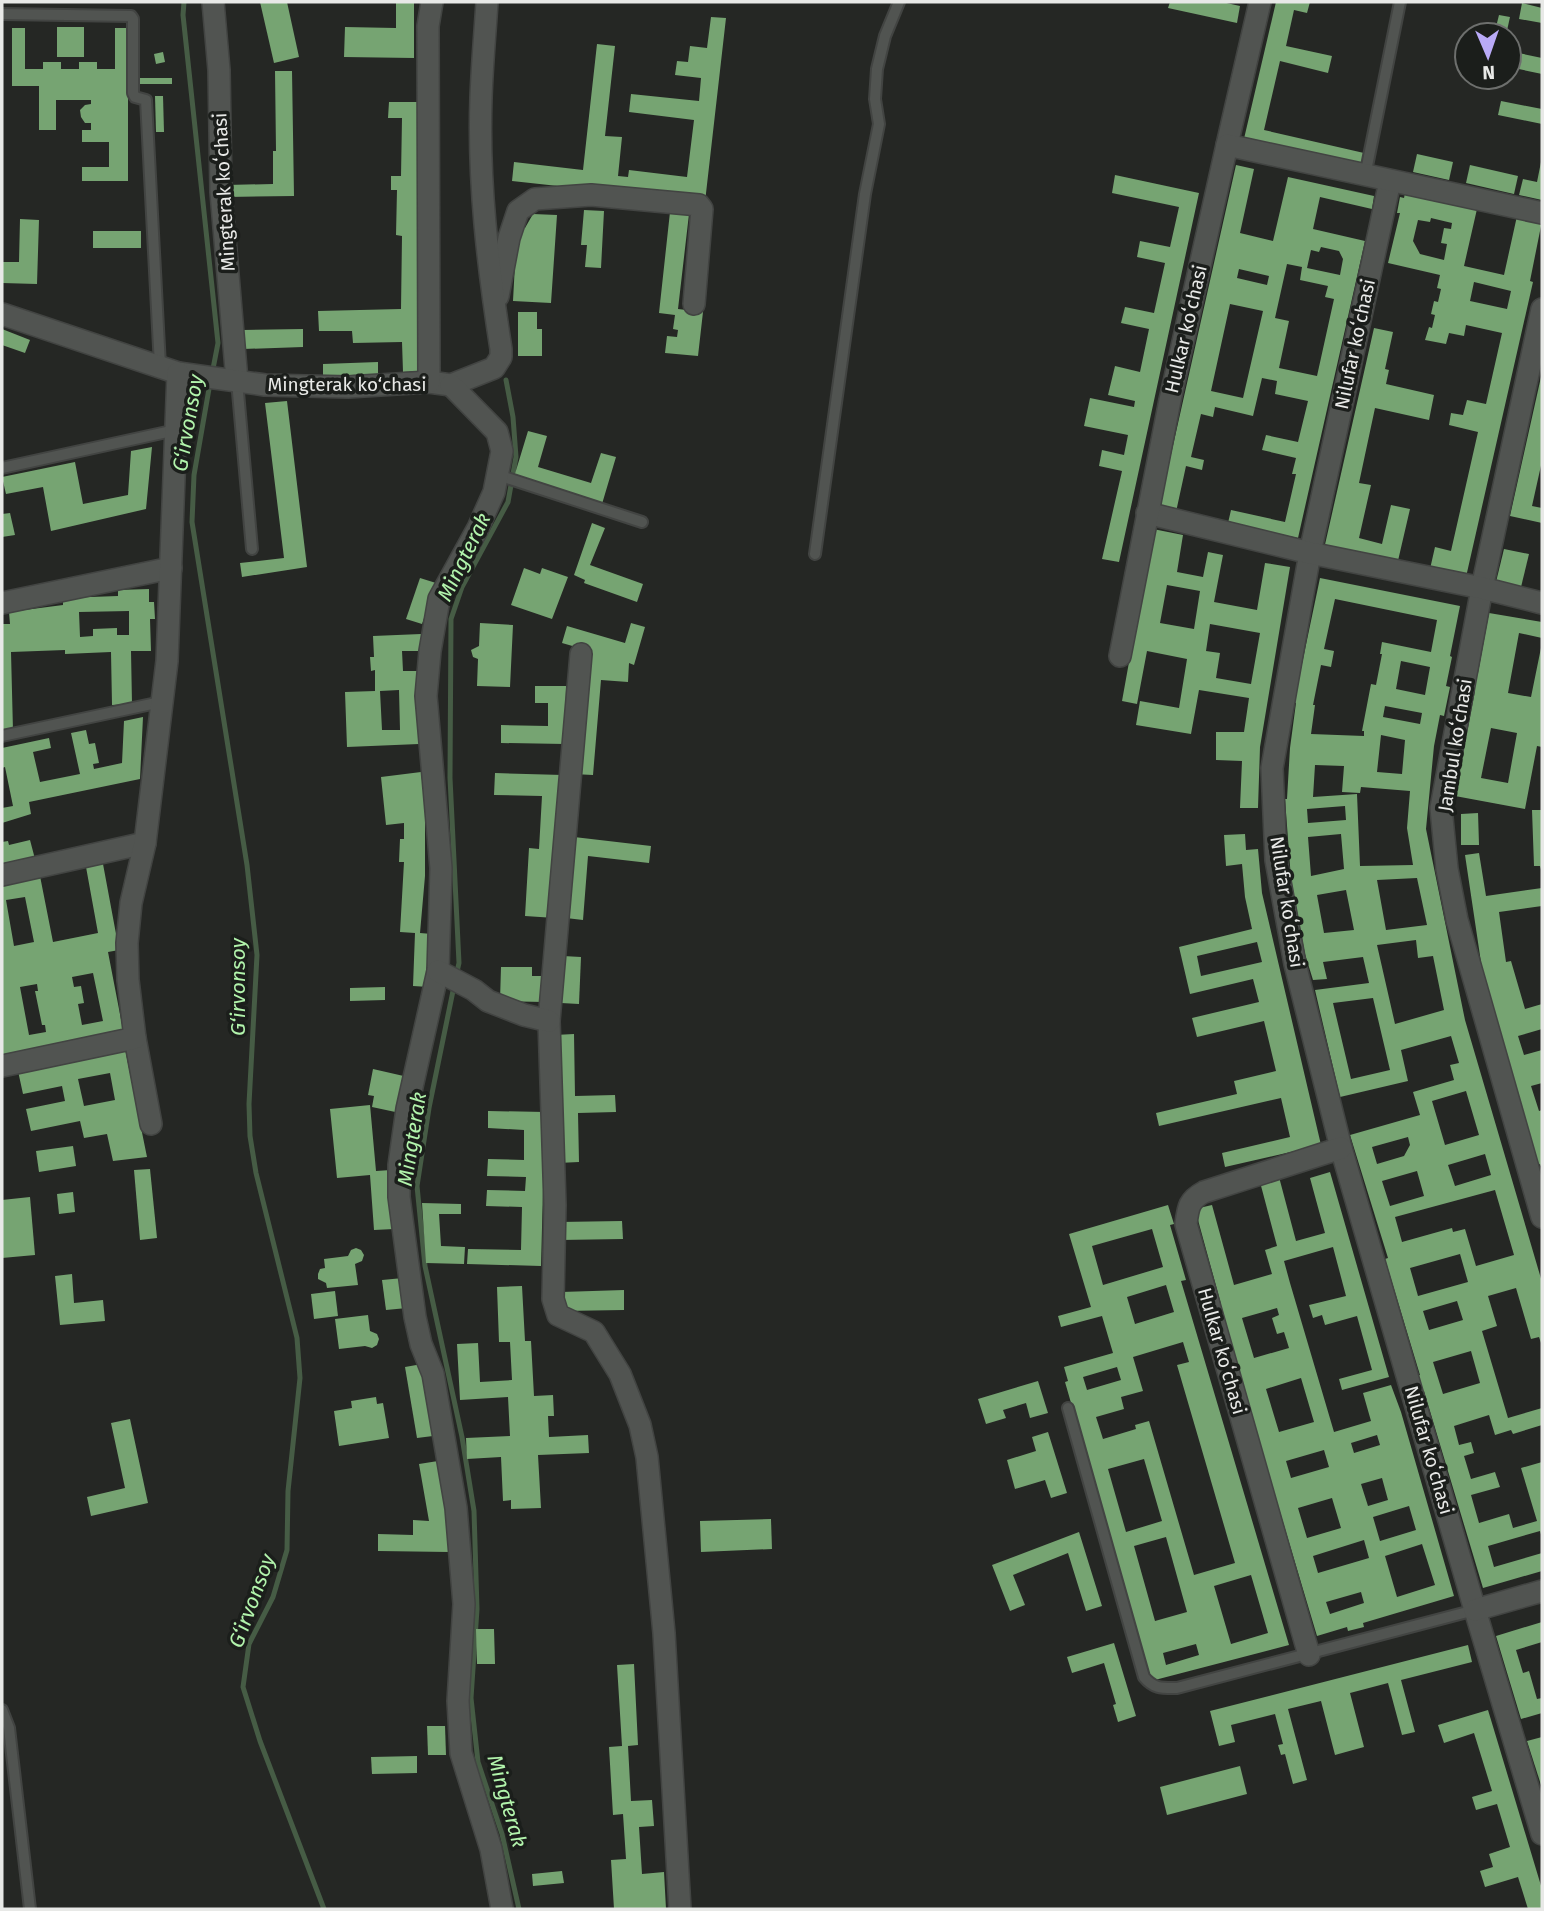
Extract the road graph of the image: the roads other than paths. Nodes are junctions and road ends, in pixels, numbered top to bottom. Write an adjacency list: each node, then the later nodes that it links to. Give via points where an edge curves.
1 (212, 2): 17 (street, Mingterak koʻchasi)
2 (432, 2): 18 (street, via 428,26)
3 (487, 2): 14 (street, via 482,173)
4 (900, 2): 27 (lane, via 877,69 879,124 865,194)
5 (1260, 2): 8 (street, Hulkar koʻchasi)
6 (1400, 2): 9 (lane)
7 (2, 14): 16 (lane, via 133,19 133,93 145,100)
8 (1227, 145): 9 (street); 23 (street, Hulkar koʻchasi)
9 (1365, 176): 10 (street)
10 (1390, 181): 11 (street); 26 (street, Nilufar koʻchasi)
11 (1542, 213)
12 (694, 304): 14 (street, via 699,205 591,195 535,199 518,211)
13 (1542, 309): 29 (street, Jambul koʻchasi)
14 (495, 310): 19 (street, via 501,357 494,368)
15 (2, 314): 16 (street, Mingterak ko‘chasi)
16 (177, 372): 17 (street, Mingterak ko‘chasi); 20 (street)
17 (237, 382): 18 (street, Mingterak ko‘chasi, via 348,387); 25 (lane)
18 (429, 382): 19 (street, Mingterak ko‘chasi)
19 (452, 385): 22 (street, via 497,432 502,451)
20 (176, 430): 21 (lane); 28 (street)
21 (2, 468)
22 (498, 475): 24 (lane); 38 (street, via 478,528 439,599 430,652 426,696 441,868)
23 (1147, 513): 26 (street); 33 (street, Hulkar koʻchasi)
24 (642, 522)
25 (252, 549)
26 (1310, 553): 29 (street); 43 (street, Nilufar koʻchasi, via 1272,768 1276,859 1295,964)
27 (815, 554)
28 (170, 568): 30 (street); 34 (street)
29 (1482, 588): 31 (street); 44 (street, Jambul koʻchasi, via 1441,808 1457,920)
30 (2, 603)
31 (1542, 603)
32 (581, 654): 39 (street)
33 (1120, 656)
34 (161, 702): 35 (lane); 36 (street)
35 (2, 736)
36 (145, 844): 37 (street); 40 (street, via 127,943)
37 (2, 875)
38 (444, 974): 39 (street, via 488,1001); 52 (street, via 407,1109 398,1197 415,1317 433,1374 456,1508 464,1604 458,1701 461,1752 491,1849)
39 (549, 1021): 53 (street, via 553,1298 558,1315 594,1332 620,1374 647,1457 664,1633)
40 (135, 1038): 41 (street); 42 (street)
41 (2, 1066)
42 (151, 1124)
43 (1341, 1148): 47 (street, Nilufar koʻchasi); 48 (street, Hulkar koʻchasi, via 1204,1192 1192,1198 1186,1224)
44 (1542, 1217)
45 (1068, 1408): 48 (lane, via 1144,1676 1151,1685 1177,1688)
46 (1542, 1591): 47 (street)
47 (1475, 1610): 48 (lane); 50 (street, Nilufar koʻchasi)
48 (1309, 1655)
49 (2, 1710): 51 (lane, via 9,1728)
50 (1542, 1834)
51 (30, 1909)
52 (502, 1909)
53 (680, 1909)

